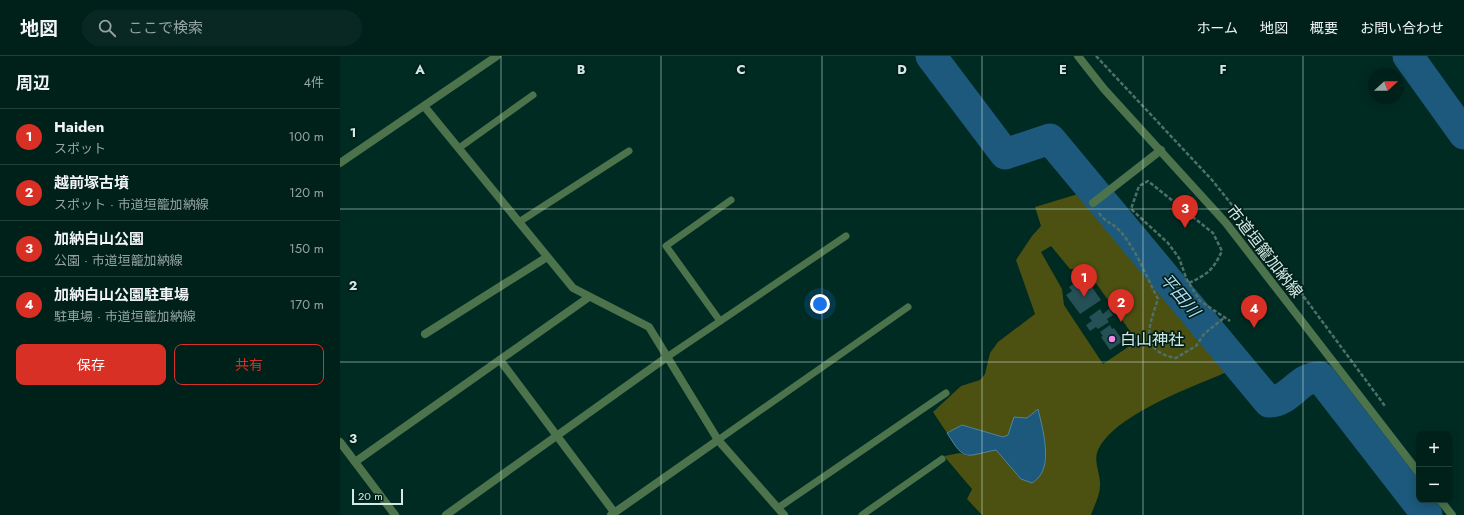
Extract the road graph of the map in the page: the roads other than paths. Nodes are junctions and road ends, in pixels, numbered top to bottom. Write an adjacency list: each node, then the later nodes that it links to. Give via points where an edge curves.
1 (497, 56): 4 (street)
2 (1078, 56): 6 (street, 市道垣籠加納線, via 1104,89)
3 (533, 95): 5 (lane)
4 (424, 106): 5 (street); 8 (street)
5 (459, 148): 11 (street)
6 (1161, 150): 10 (street); 26 (street, 市道垣籠加納線, via 1226,223)
7 (628, 151): 11 (lane)
8 (340, 163)
9 (731, 200): 16 (lane, via 666,246)
10 (1093, 203)
11 (519, 222): 13 (street)
12 (846, 236): 16 (lane)
13 (547, 257): 14 (street, via 573,288); 17 (street)
14 (589, 297): 18 (street, via 649,327); 19 (street)
15 (908, 307): 22 (lane)
16 (720, 321): 18 (lane)
17 (425, 334)
18 (667, 357): 21 (street); 22 (street)
19 (500, 360): 21 (street); 25 (street)
20 (946, 393): 28 (lane)
21 (557, 434): 29 (street); 31 (street)
22 (718, 440): 28 (street); 29 (street)
23 (340, 442): 25 (street)
24 (942, 459): 33 (lane)
25 (355, 462): 30 (street)
26 (1416, 469)
27 (1442, 503): 34 (street)
28 (778, 508): 32 (street)
29 (612, 514)
30 (394, 515)
31 (446, 515)
32 (784, 515)
33 (862, 515)
34 (1452, 515)

